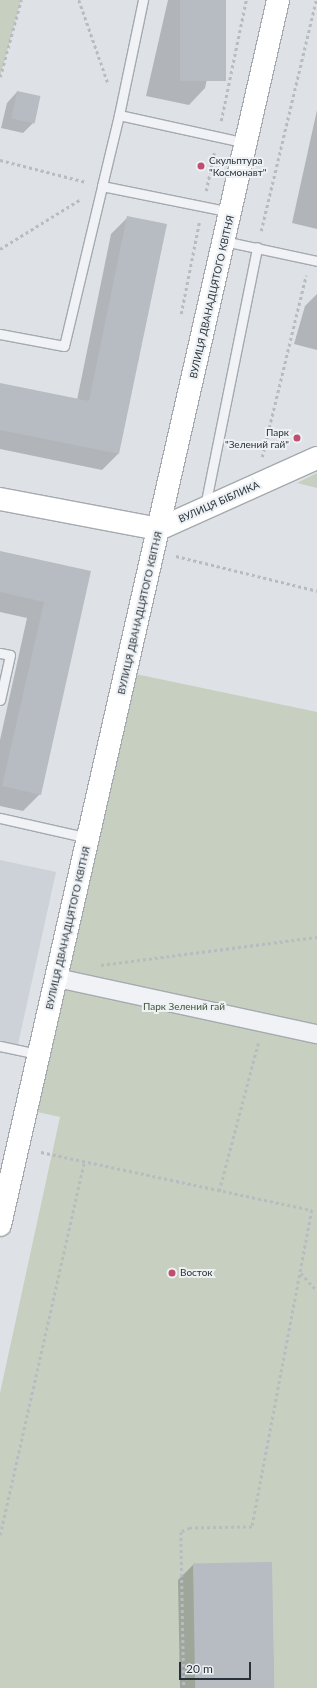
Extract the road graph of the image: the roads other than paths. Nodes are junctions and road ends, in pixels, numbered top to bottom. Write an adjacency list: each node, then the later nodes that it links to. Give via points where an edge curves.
1 (143, 0): 3 (lane)
2 (278, 0): 4 (street, ВУЛИЦЯ ДВАНАДЦЯТОГО КВІТНЯ)
3 (119, 115): 4 (lane); 5 (lane)
4 (246, 143): 6 (street, ВУЛИЦЯ ДВАНАДЦЯТОГО КВІТНЯ)
5 (102, 186): 6 (lane); 10 (lane, via 64,346)
6 (231, 212): 7 (street, ВУЛИЦЯ ДВАНАДЦЯТОГО КВІТНЯ)
7 (224, 241): 8 (lane); 14 (street, ВУЛИЦЯ ДВАНАДЦЯТОГО КВІТНЯ)
8 (257, 247): 9 (lane); 13 (lane)
9 (317, 261)
10 (0, 334)
11 (317, 458): 13 (street, ВУЛИЦЯ БІБЛИКА)
12 (0, 498): 14 (street)
13 (204, 509): 14 (street, ВУЛИЦЯ БІБЛИКА)
14 (160, 529): 18 (street, ВУЛИЦЯ ДВАНАДЦЯТОГО КВІТНЯ)
15 (0, 653): 16 (lane, via 10,655)
16 (0, 700)
17 (0, 818): 18 (lane)
18 (89, 838): 19 (street, ВУЛИЦЯ ДВАНАДЦЯТОГО КВІТНЯ)
19 (56, 978): 20 (street); 22 (street, ВУЛИЦЯ ДВАНАДЦЯТОГО КВІТНЯ)
20 (317, 1034)
21 (0, 1046): 22 (lane)
22 (39, 1054): 23 (street, ВУЛИЦЯ ДВАНАДЦЯТОГО КВІТНЯ)
23 (0, 1225)

